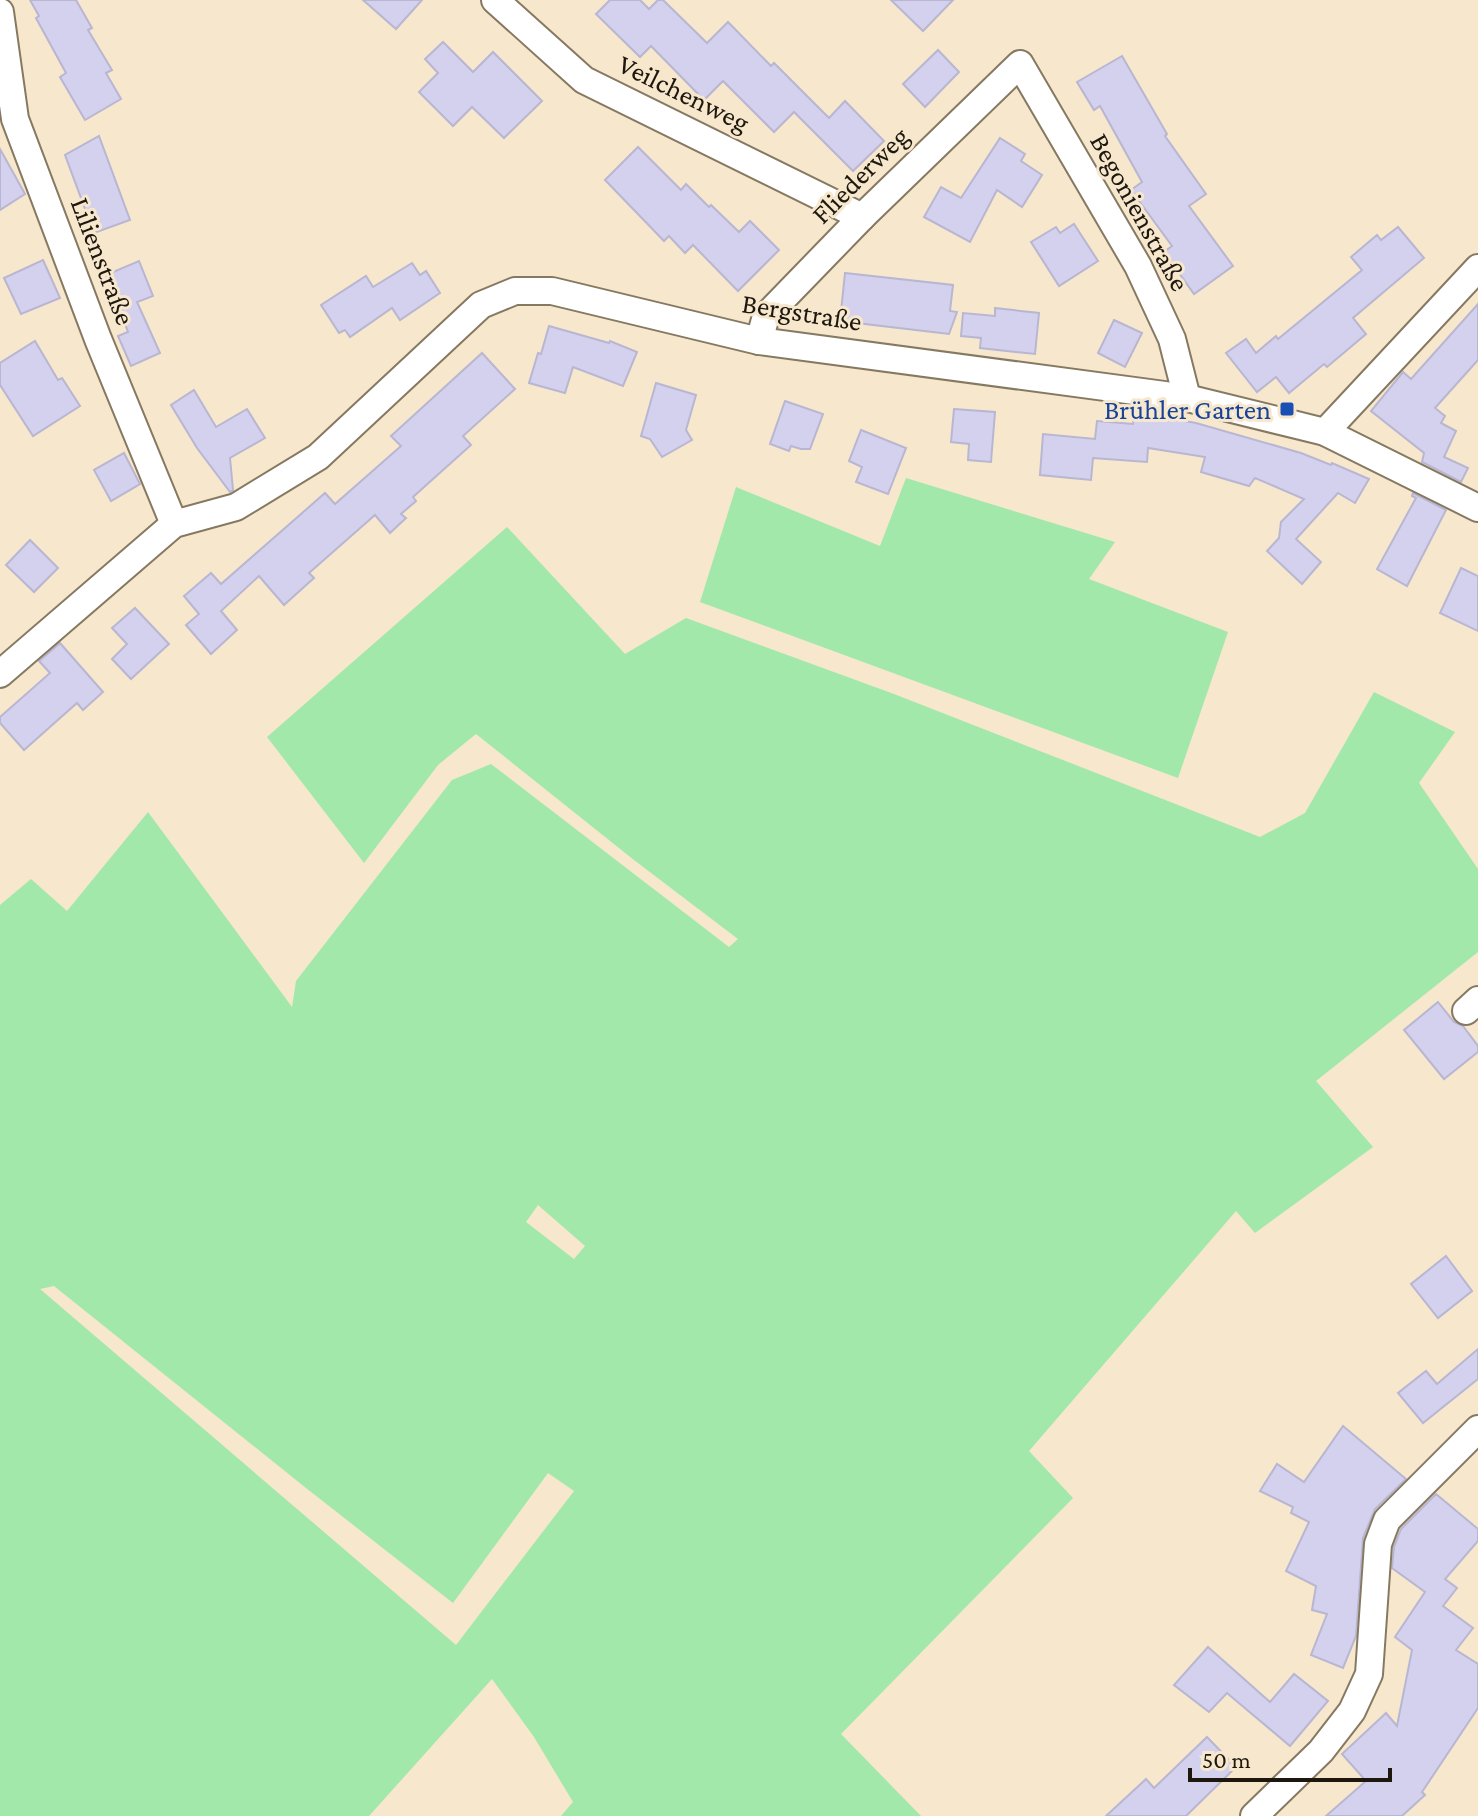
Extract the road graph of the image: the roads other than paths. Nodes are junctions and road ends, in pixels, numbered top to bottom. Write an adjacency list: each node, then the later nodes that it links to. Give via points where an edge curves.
1 (495, 0): 4 (street, Veilchenweg, via 584,80)
2 (0, 12): 10 (street, Lilienstraße, via 15,119)
3 (1020, 64): 4 (street, Fliederweg); 7 (street, Begonienstraße, via 1138,266 1172,339)
4 (862, 217): 6 (street, Fliederweg, via 766,316)
5 (1478, 268): 8 (street)
6 (759, 341): 7 (street, Bergstraße); 10 (street, Bergstraße, via 552,291 515,291 481,305 318,457 236,507)
7 (1187, 398): 8 (street, Bergstraße)
8 (1325, 432): 9 (street, Bergstraße)
9 (1478, 508)
10 (174, 524): 11 (street)
11 (0, 674)
12 (1478, 1429): 13 (street, via 1387,1520 1378,1544 1369,1674 1352,1711 1321,1751)
13 (1254, 1816)

